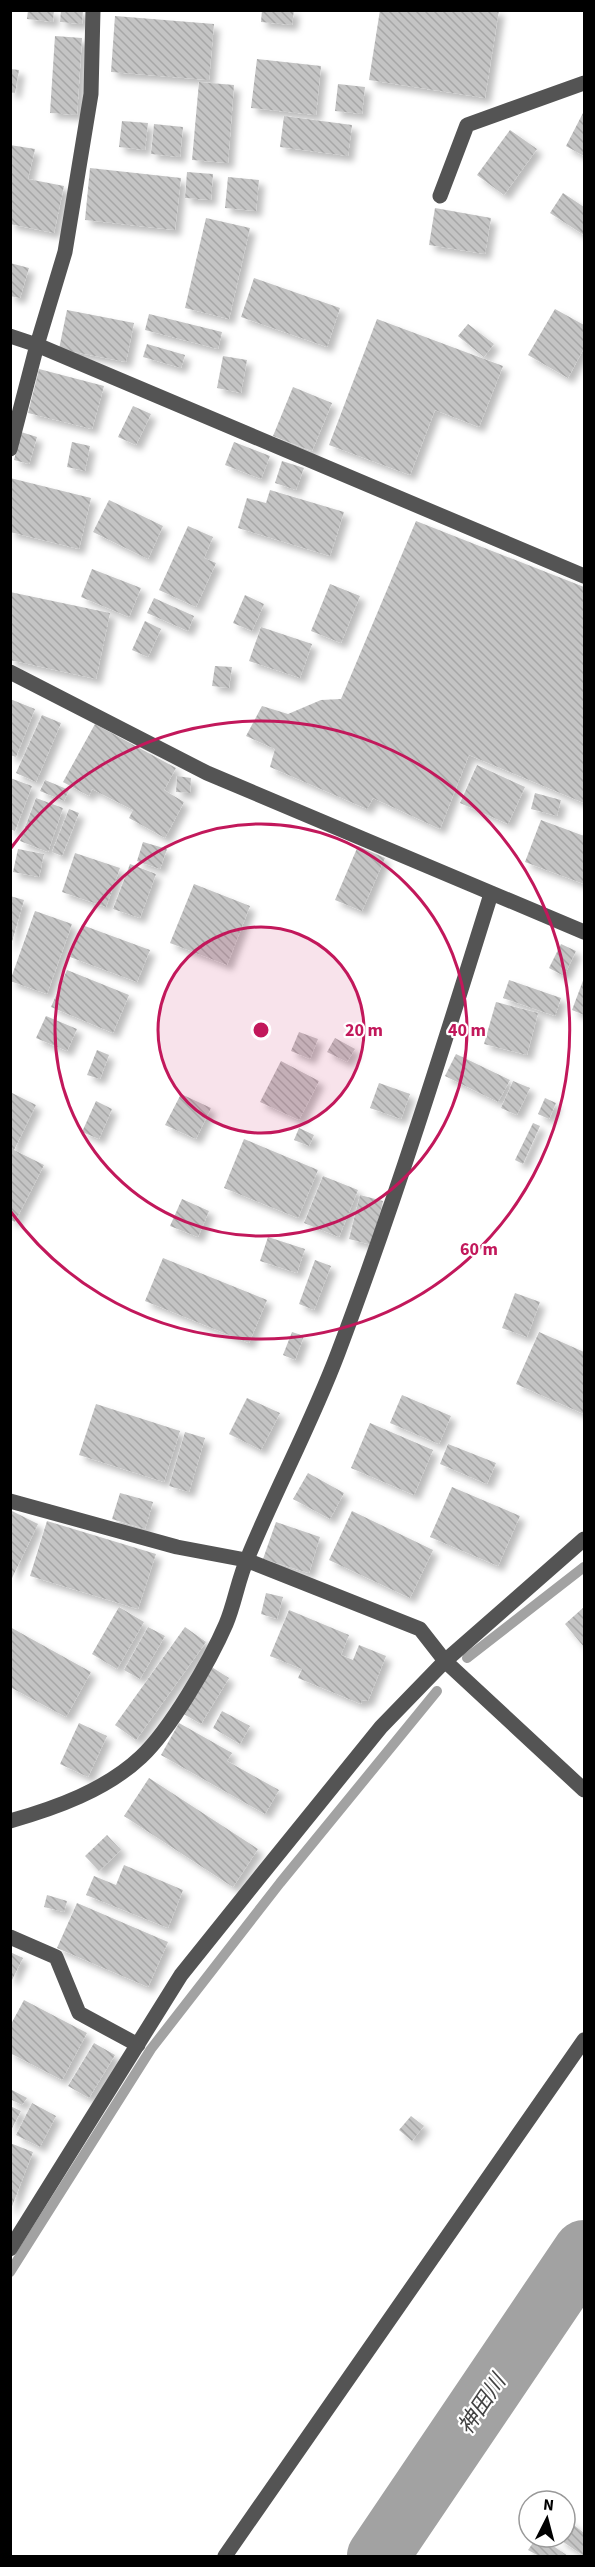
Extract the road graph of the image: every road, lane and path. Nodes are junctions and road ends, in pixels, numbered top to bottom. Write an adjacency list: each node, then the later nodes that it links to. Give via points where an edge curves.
1 (93, 10): 5 (street, via 91,94 66,241)
2 (585, 83): 3 (street, via 467,125)
3 (440, 196)
4 (10, 336): 5 (street)
5 (37, 345): 6 (street); 7 (street)
6 (10, 449)
7 (585, 576)
8 (10, 672): 9 (street, via 207,773)
9 (491, 894): 10 (street); 13 (street, via 427,1098 340,1346)
10 (585, 932)
11 (10, 1501): 13 (street, via 177,1547)
12 (585, 1539): 14 (street)
13 (246, 1560): 14 (street, via 420,1629); 16 (street, via 226,1624 170,1723 142,1757 105,1784)
14 (445, 1661): 15 (street); 19 (street, via 381,1727 181,1975)
15 (585, 1790)
16 (10, 1821)
17 (10, 1937): 19 (street, via 56,1957 79,2013)
18 (585, 2040): 21 (street)
19 (138, 2045): 20 (street)
20 (10, 2249)
21 (225, 2556)

